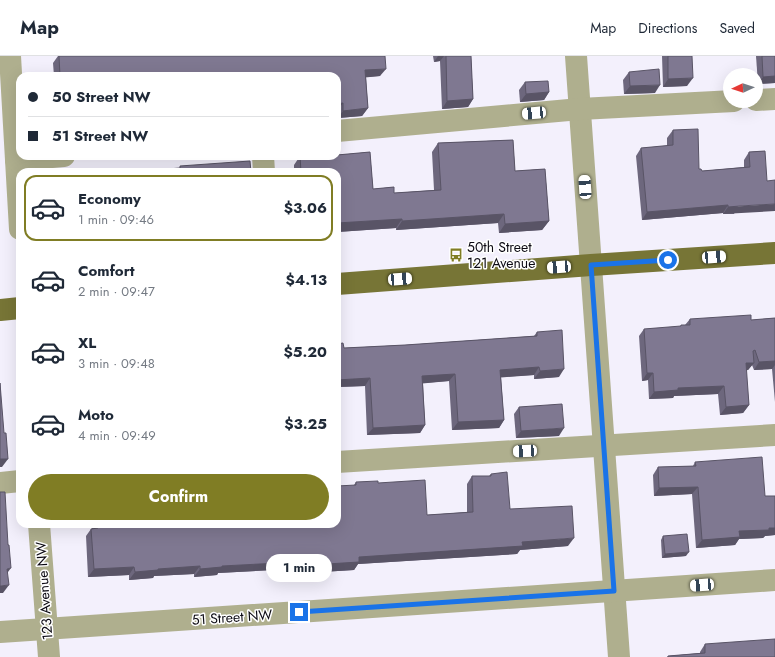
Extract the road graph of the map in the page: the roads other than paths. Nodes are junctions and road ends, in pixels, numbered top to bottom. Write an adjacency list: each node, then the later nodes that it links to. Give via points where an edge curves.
1 (10, 56): 8 (street)
2 (576, 56): 6 (street)
3 (775, 99): 4 (street)
4 (763, 100)
5 (723, 102): 6 (street)
6 (580, 109): 7 (street); 11 (street)
7 (341, 131)
8 (16, 160): 9 (street)
9 (16, 168)
10 (775, 253): 11 (main road)
11 (591, 265): 12 (main road); 16 (street)
12 (341, 284)
13 (16, 308): 14 (main road)
14 (0, 310)
15 (775, 435): 16 (street)
16 (603, 446): 17 (street); 22 (street)
17 (341, 462)
18 (16, 481): 19 (street)
19 (0, 483)
20 (39, 528): 23 (street, 123 Avenue NW)
21 (775, 580): 22 (street, 51 Street NW)
22 (614, 591): 23 (street, 51 Street NW); 26 (street)
23 (47, 629): 24 (street, 51 Street NW); 25 (street, 123 Avenue NW)
24 (0, 632)
25 (49, 657)
26 (619, 657)

